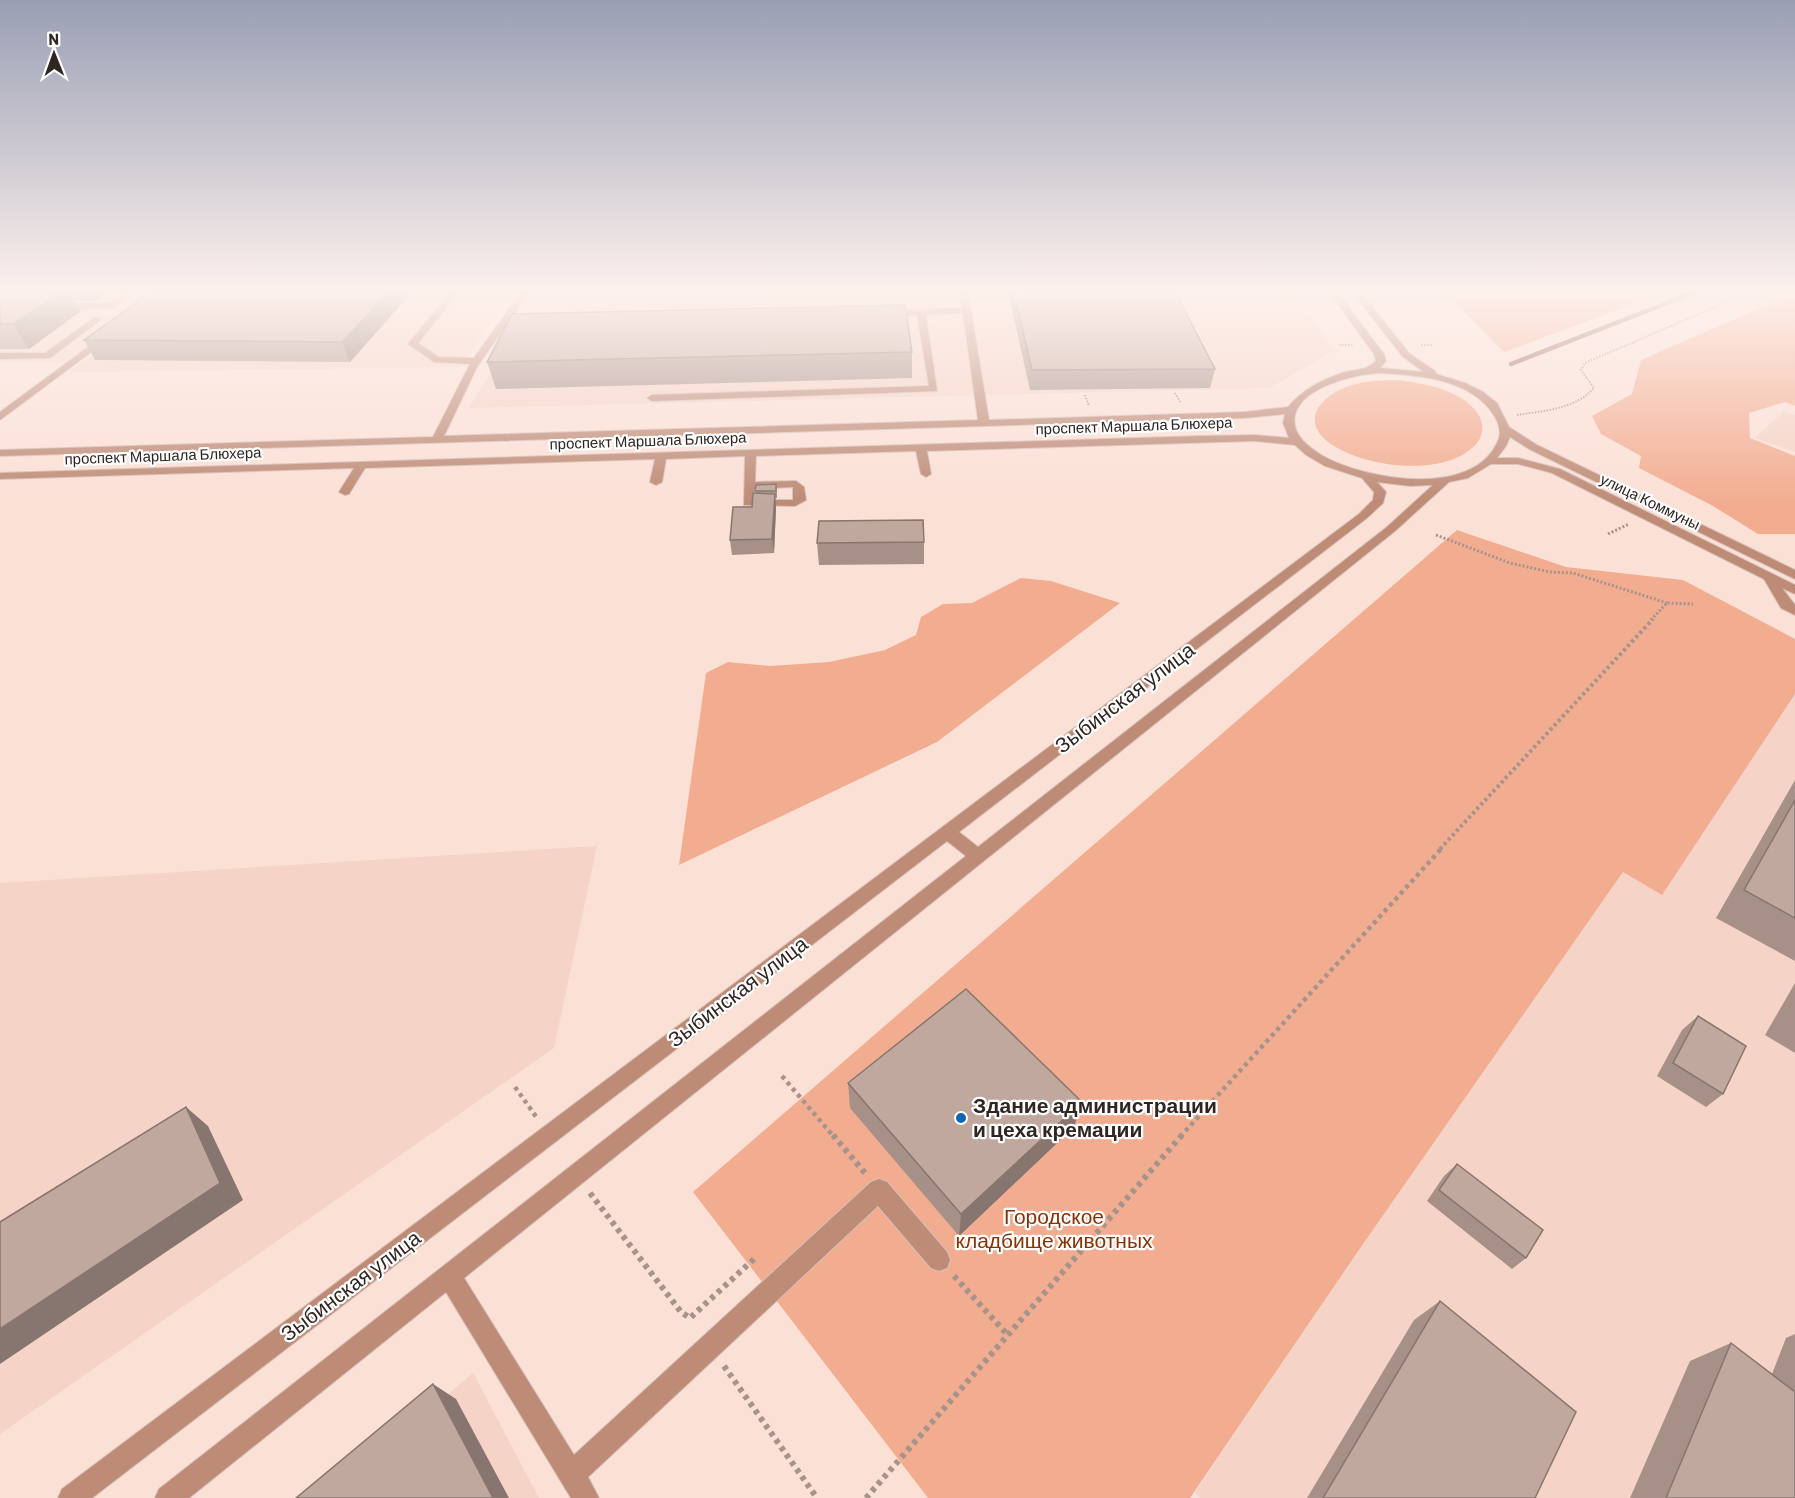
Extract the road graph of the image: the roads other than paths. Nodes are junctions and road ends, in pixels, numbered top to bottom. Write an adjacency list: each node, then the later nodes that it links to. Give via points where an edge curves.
1 (73, 362): 11 (street)
2 (476, 362): 14 (street)
3 (929, 362): 9 (street, via 934,389)
4 (975, 362): 12 (street)
5 (1380, 362): 7 (street)
6 (1416, 362): 8 (street)
7 (1372, 370): 8 (street); 10 (street, via 1323,382 1301,396)
8 (1440, 378): 13 (street, via 1483,397 1501,417)
9 (652, 398)
10 (1291, 410): 12 (street, проспект Маршала Блюхера, via 1245,415); 15 (street, via 1289,424)
11 (0, 417)
12 (984, 423): 14 (street, проспект Маршала Блюхера)
13 (1505, 429): 20 (street, via 1503,444); 29 (street, улица Коммуны, via 1533,447)
14 (437, 440): 17 (street, проспект Маршала Блюхера)
15 (1298, 442): 16 (street, проспект Маршала Блюхера, via 1255,438); 24 (street, via 1328,463)
16 (921, 447): 18 (street, проспект Маршала Блюхера); 22 (street)
17 (0, 453)
18 (750, 453): 19 (street, проспект Маршала Блюхера); 27 (street)
19 (661, 456): 21 (street, проспект Маршала Блюхера); 26 (street)
20 (1487, 461): 25 (street); 30 (street, улица Коммуны, via 1518,461 1556,471)
21 (361, 465): 23 (street, проспект Маршала Блюхера); 28 (street)
22 (926, 474)
23 (0, 476)
24 (1366, 476): 25 (street, via 1401,482); 33 (street, Зыбинская улица, via 1380,492 1379,501 1363,516)
25 (1445, 480): 34 (street, Зыбинская улица, via 1391,529)
26 (657, 482)
27 (749, 486)
28 (345, 492)
29 (1795, 574)
30 (1768, 576): 31 (street, улица Коммуны); 32 (street, via 1786,606)
31 (1795, 590)
32 (1795, 610)
33 (947, 832): 34 (street); 38 (street, Зыбинская улица)
34 (978, 857): 36 (street, Зыбинская улица)
35 (939, 1260): 37 (street, via 879,1190)
36 (448, 1275): 37 (street); 39 (street, Зыбинская улица)
37 (573, 1474): 40 (street)
38 (71, 1498)
39 (168, 1498)
40 (586, 1498)

